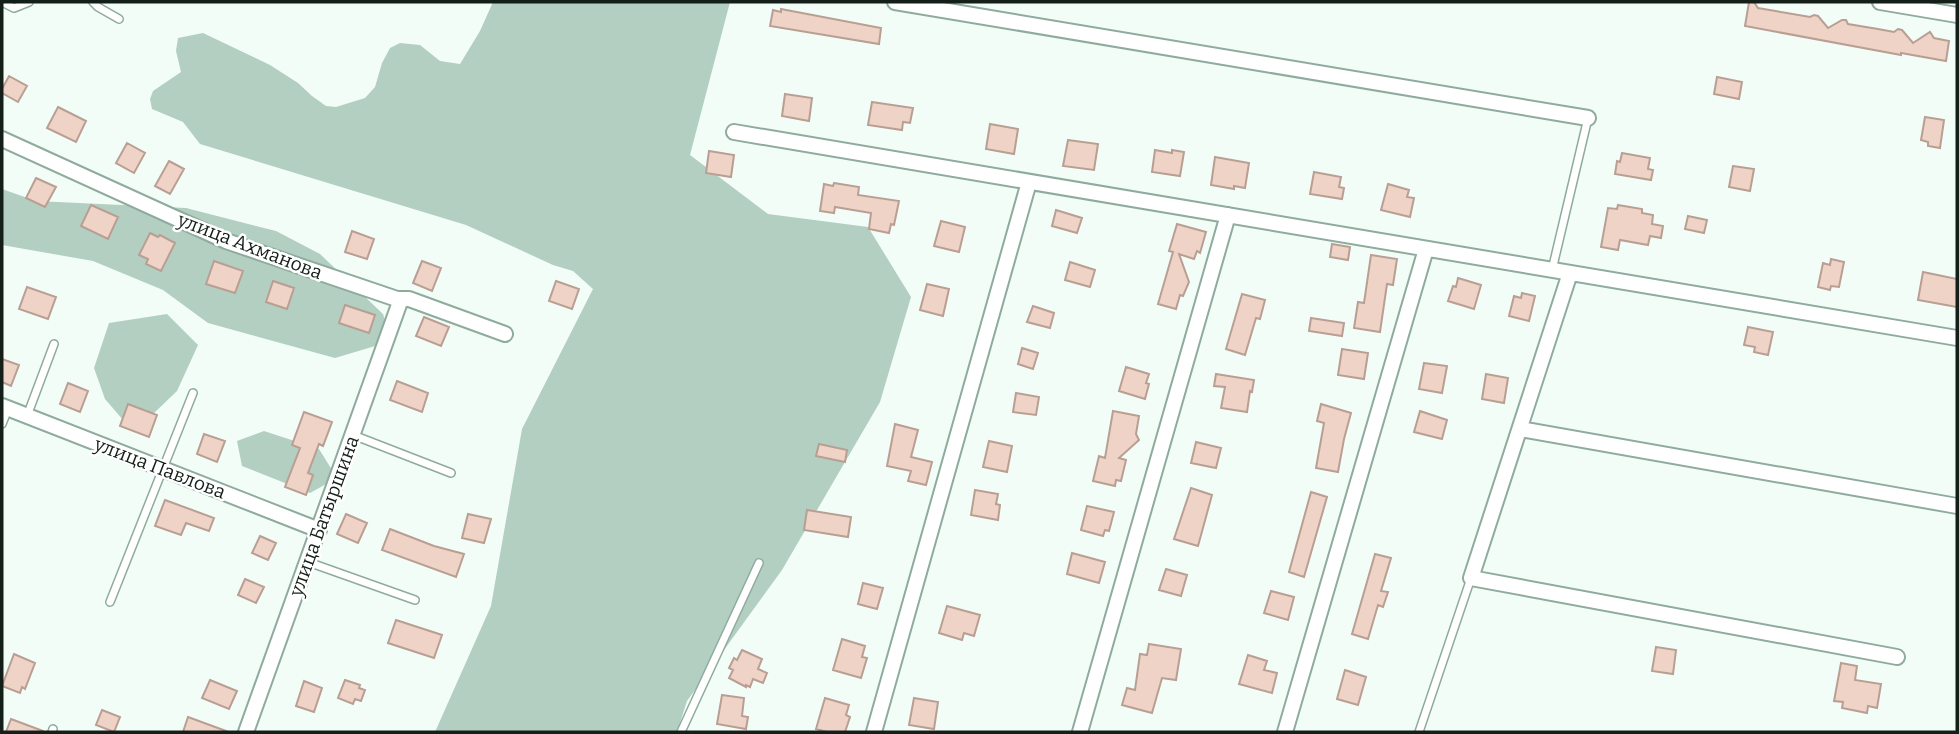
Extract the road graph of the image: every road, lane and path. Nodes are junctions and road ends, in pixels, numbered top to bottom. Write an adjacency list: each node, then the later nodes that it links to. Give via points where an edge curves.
1 (2, 2): 2 (lane, via 14,8)
2 (29, 2)
3 (93, 2): 7 (lane)
4 (895, 2): 8 (street)
5 (1880, 2): 6 (street)
6 (1957, 15)
7 (119, 19)
8 (1588, 118): 14 (lane)
9 (734, 132): 11 (street)
10 (2, 139): 16 (street, улица Ахманова, via 226,241)
11 (1029, 182): 12 (street); 38 (street)
12 (1228, 215): 13 (street); 39 (street)
13 (1426, 249): 14 (street); 40 (street)
14 (1552, 270): 15 (street)
15 (1570, 273): 18 (street); 24 (street)
16 (401, 299): 17 (street, улица Ахманова); 25 (street, улица Батыршина)
17 (505, 334)
18 (1957, 338)
19 (54, 344): 22 (lane)
20 (193, 393): 26 (lane)
21 (5, 407): 22 (street, улица Павлова); 23 (lane)
22 (27, 416): 26 (street, улица Павлова)
23 (2, 424)
24 (1520, 429): 28 (street); 32 (street)
25 (353, 435): 27 (lane); 29 (street, улица Батыршина)
26 (162, 468): 29 (street, улица Павлова); 34 (lane)
27 (451, 473)
28 (1957, 506)
29 (319, 530): 30 (street, улица Батыршина)
30 (308, 562): 33 (lane); 36 (street, улица Батыршина)
31 (759, 563): 37 (lane)
32 (1471, 578): 35 (street); 41 (lane)
33 (415, 600)
34 (110, 602)
35 (1897, 657)
36 (246, 732)
37 (681, 732)
38 (874, 732)
39 (1080, 732)
40 (1285, 732)
41 (1419, 732)

